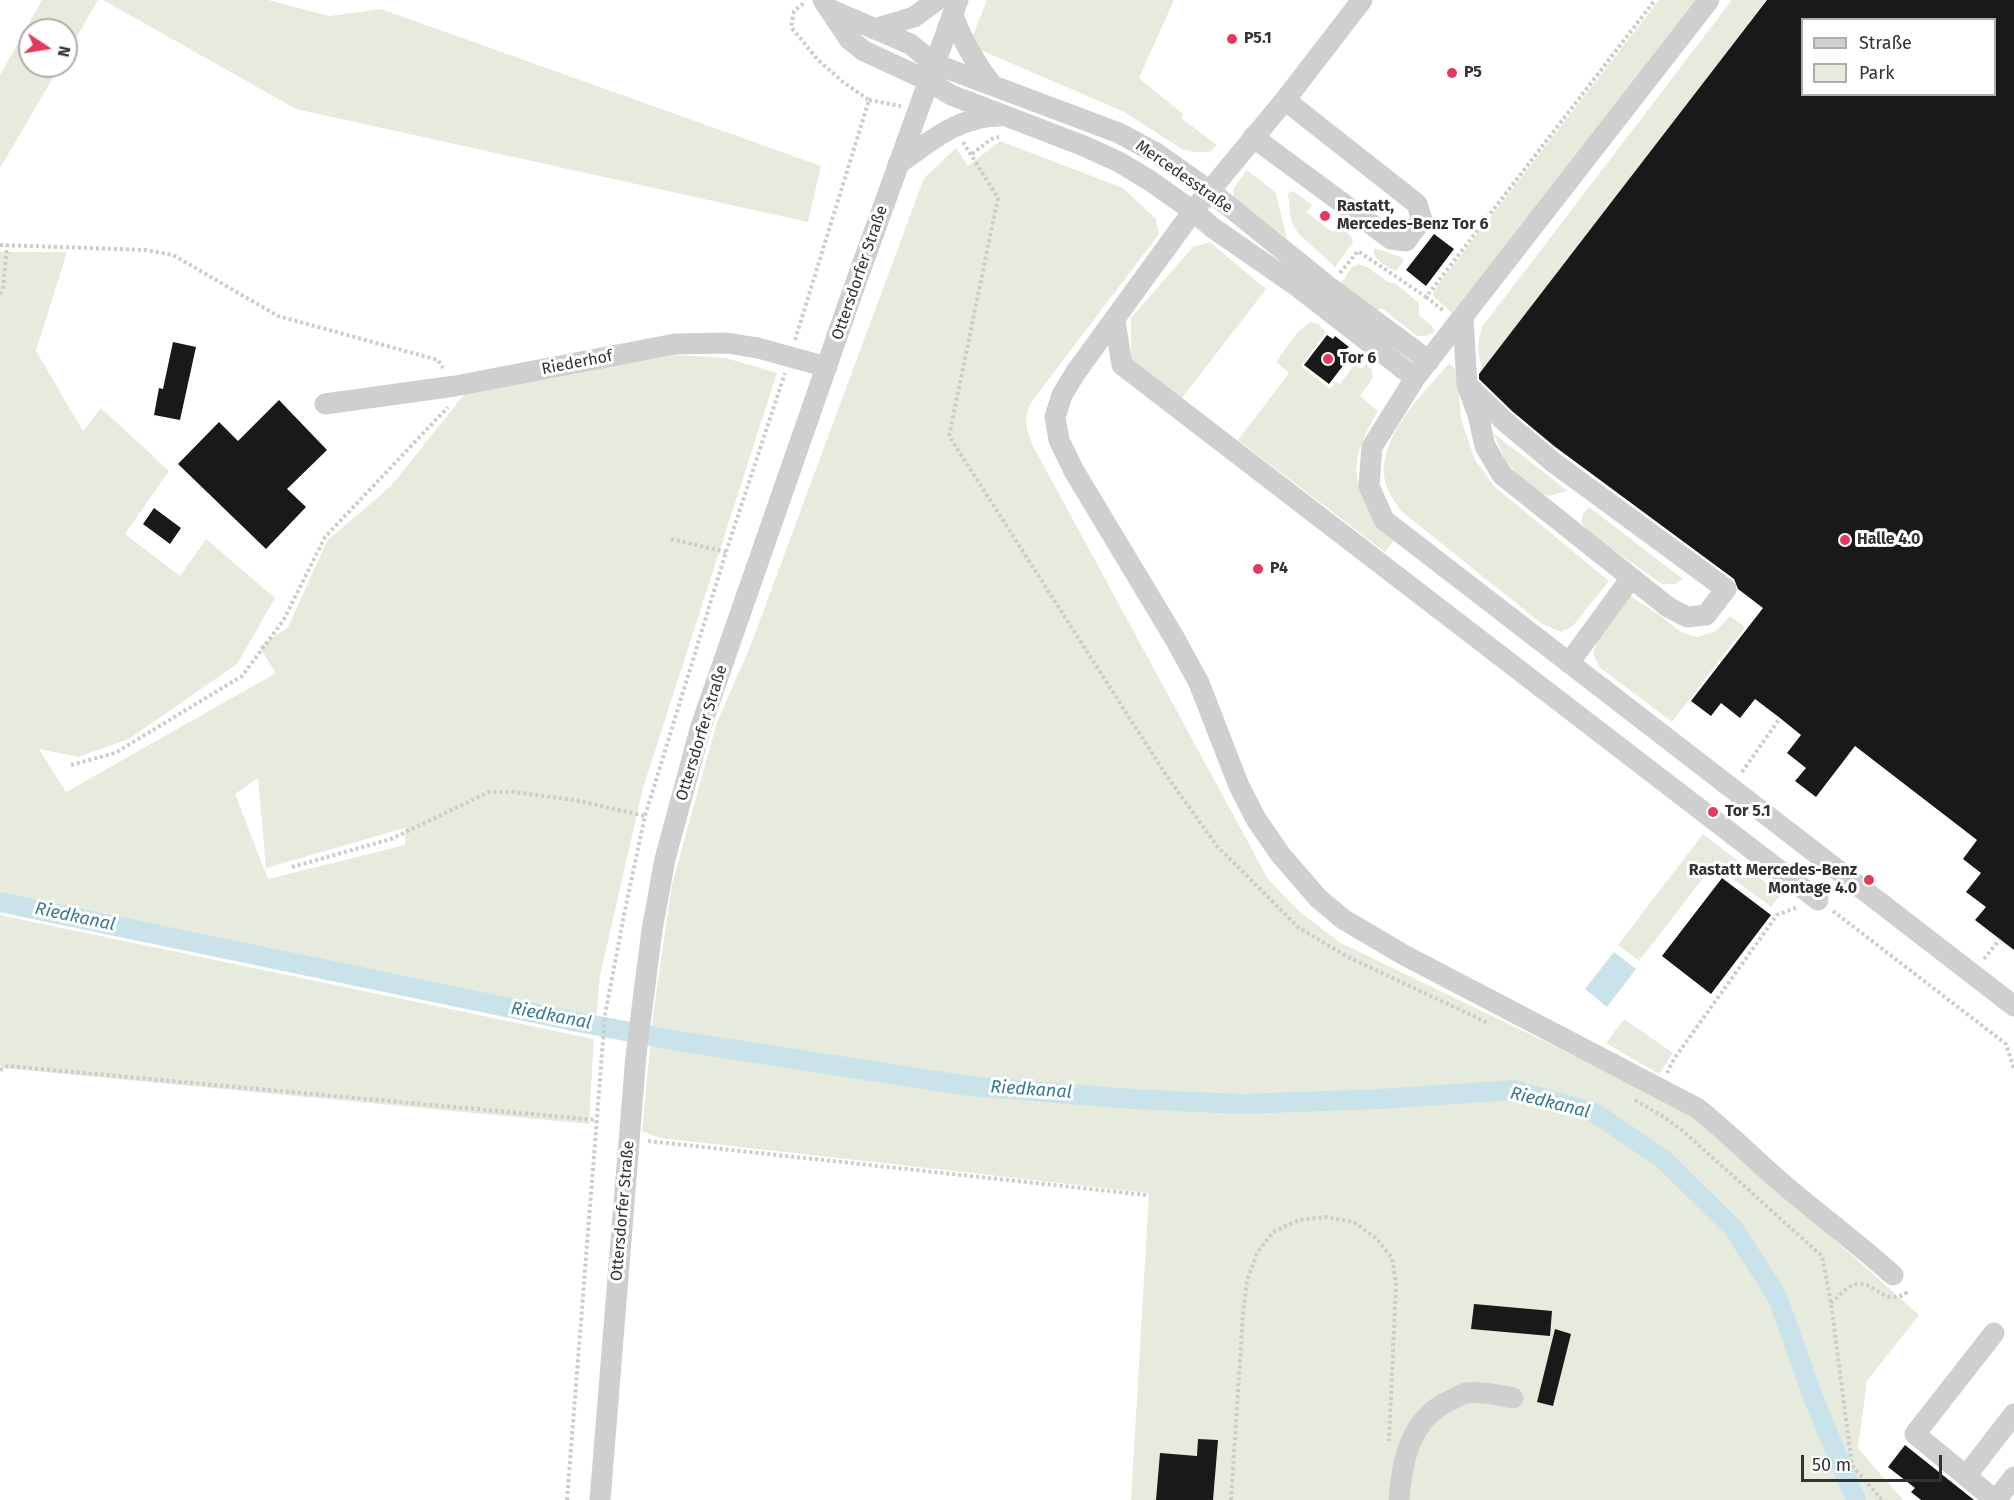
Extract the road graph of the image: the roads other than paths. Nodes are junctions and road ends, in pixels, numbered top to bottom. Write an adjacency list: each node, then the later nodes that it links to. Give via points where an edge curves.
1 (937, 0): 6 (street, via 914,16)
2 (1362, 0): 9 (street)
3 (1709, 0): 16 (street)
4 (826, 4): 6 (street); 7 (street, via 849,39 864,51)
5 (956, 8): 7 (street, Ottersdorfer Straße); 8 (street, via 963,43)
6 (874, 29): 7 (street, via 909,44)
7 (932, 72): 8 (street, Mercedesstraße); 10 (street, Mercedesstraße, via 951,95); 12 (street, Ottersdorfer Straße)
8 (993, 86): 13 (street, Mercedesstraße, via 1119,134 1156,153)
9 (1285, 100): 11 (street); 11 (street, via 1417,204 1422,220 1406,241 1391,239)
10 (1005, 126): 12 (street, via 978,118 952,127); 14 (street, Mercedesstraße, via 1084,146 1119,162)
11 (1253, 137): 13 (street)
12 (898, 164): 18 (street, Ottersdorfer Straße)
13 (1210, 191): 14 (street); 15 (street, Mercedesstraße)
14 (1193, 211): 15 (street, Mercedesstraße, via 1294,284); 17 (street)
15 (1336, 300): 19 (street)
16 (1463, 317): 19 (street); 20 (street)
17 (1115, 321): 24 (street, via 1122,365); 26 (street, via 1062,395 1055,417 1059,440 1199,683 1239,786 1272,844 1318,898 1343,919 1696,1108)
18 (827, 367): 21 (street, Riederhof, via 727,343 675,344 454,386); 32 (street, Ottersdorfer Straße, via 701,726 651,930 636,1055)
19 (1422, 370): 23 (street, via 1372,447 1369,486 1384,520)
20 (1467, 385): 22 (street, via 1485,446 1502,475); 22 (street, via 1553,462 1726,589 1706,615 1687,617)
21 (325, 404)
22 (1631, 578): 23 (street)
23 (1569, 663): 25 (street)
24 (1818, 900)
25 (2014, 1006)
26 (1893, 1275)
27 (1994, 1333): 30 (street, via 1915,1434)
28 (1513, 1398): 33 (street, via 1466,1394 1435,1407 1421,1422 1409,1445)
29 (2014, 1414): 30 (street)
30 (1966, 1476): 34 (street)
31 (2014, 1477): 34 (street)
32 (600, 1500)
33 (1399, 1500)
34 (1995, 1500)

